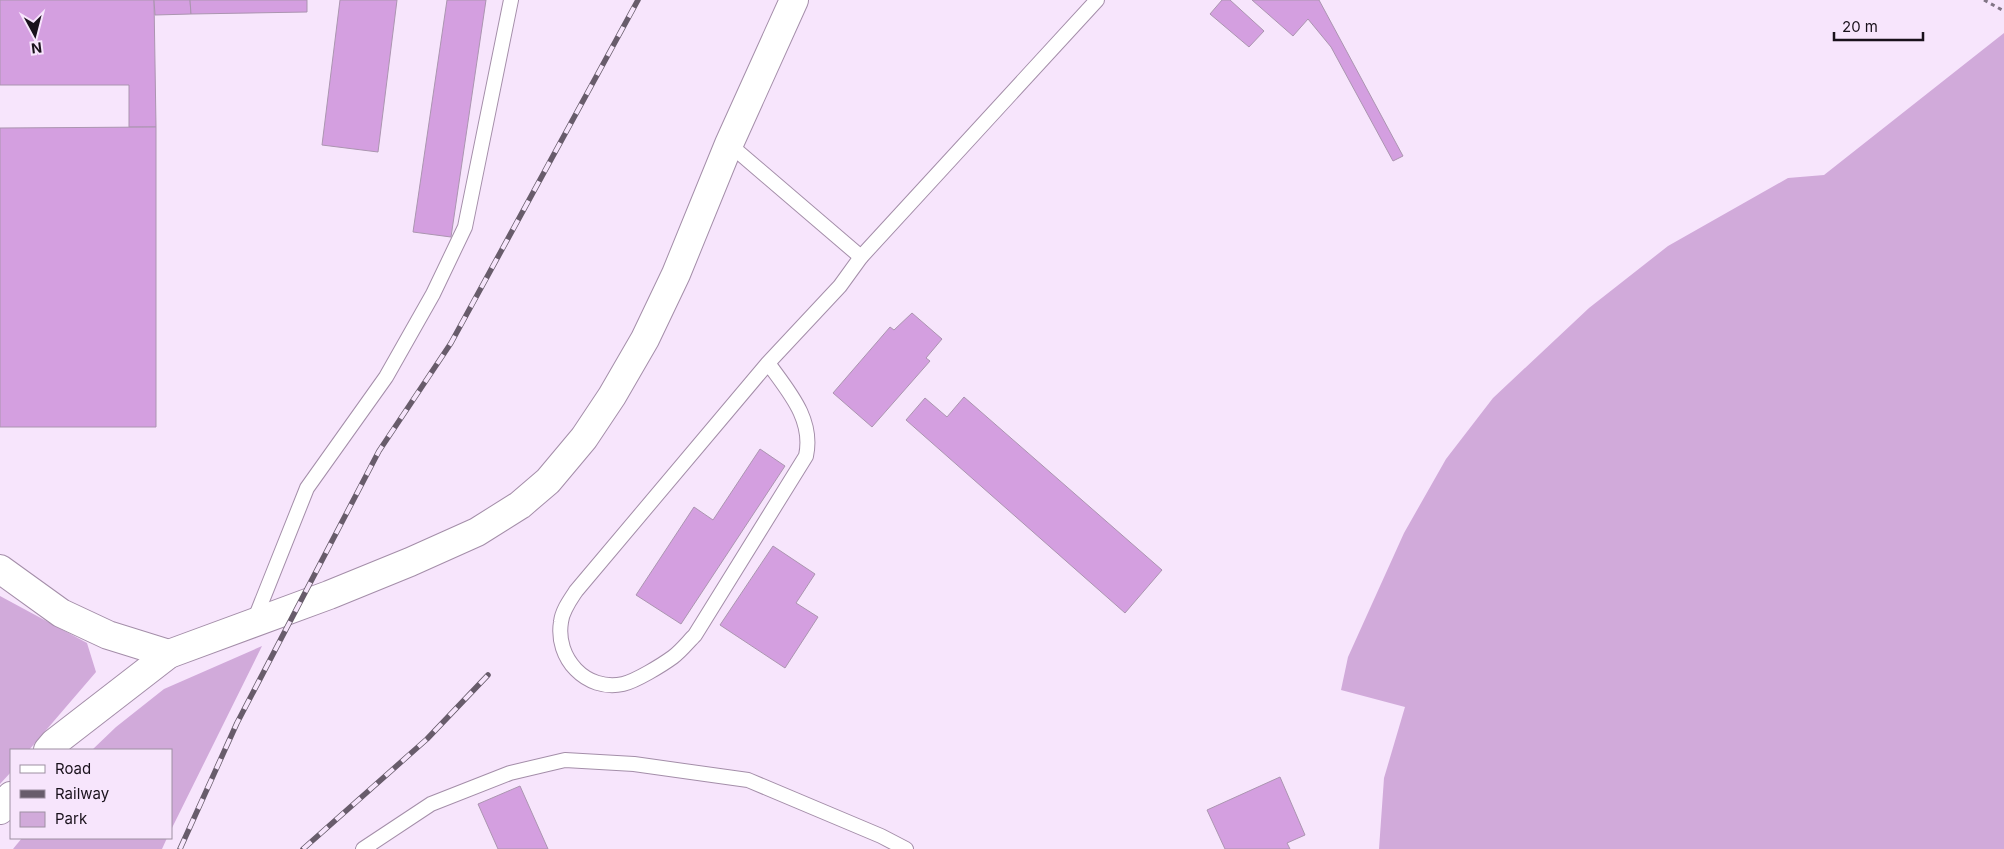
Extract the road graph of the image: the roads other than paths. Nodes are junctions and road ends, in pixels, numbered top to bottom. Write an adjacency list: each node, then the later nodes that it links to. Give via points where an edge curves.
1 (511, 0): 8 (lane, via 465,227 433,294 386,377 307,488)
2 (794, 0): 4 (street)
3 (1097, 0): 5 (lane)
4 (729, 144): 5 (lane); 8 (street, via 676,274 645,339 593,424 548,481 520,505 477,532 365,580)
5 (861, 257): 6 (lane, via 840,286)
6 (768, 363): 6 (lane, via 576,591 566,607 560,621 561,638 565,654 580,674 602,683 625,684 674,657 694,635 806,456 808,442 800,408)
7 (0, 569): 9 (street, via 61,613 108,635)
8 (253, 622): 9 (street)
9 (169, 654): 10 (street)
10 (49, 749)
11 (10, 797): 12 (street)
12 (0, 810)
13 (363, 849): 14 (lane, via 431,804 510,773 565,760 634,764 748,780)
14 (906, 849)

